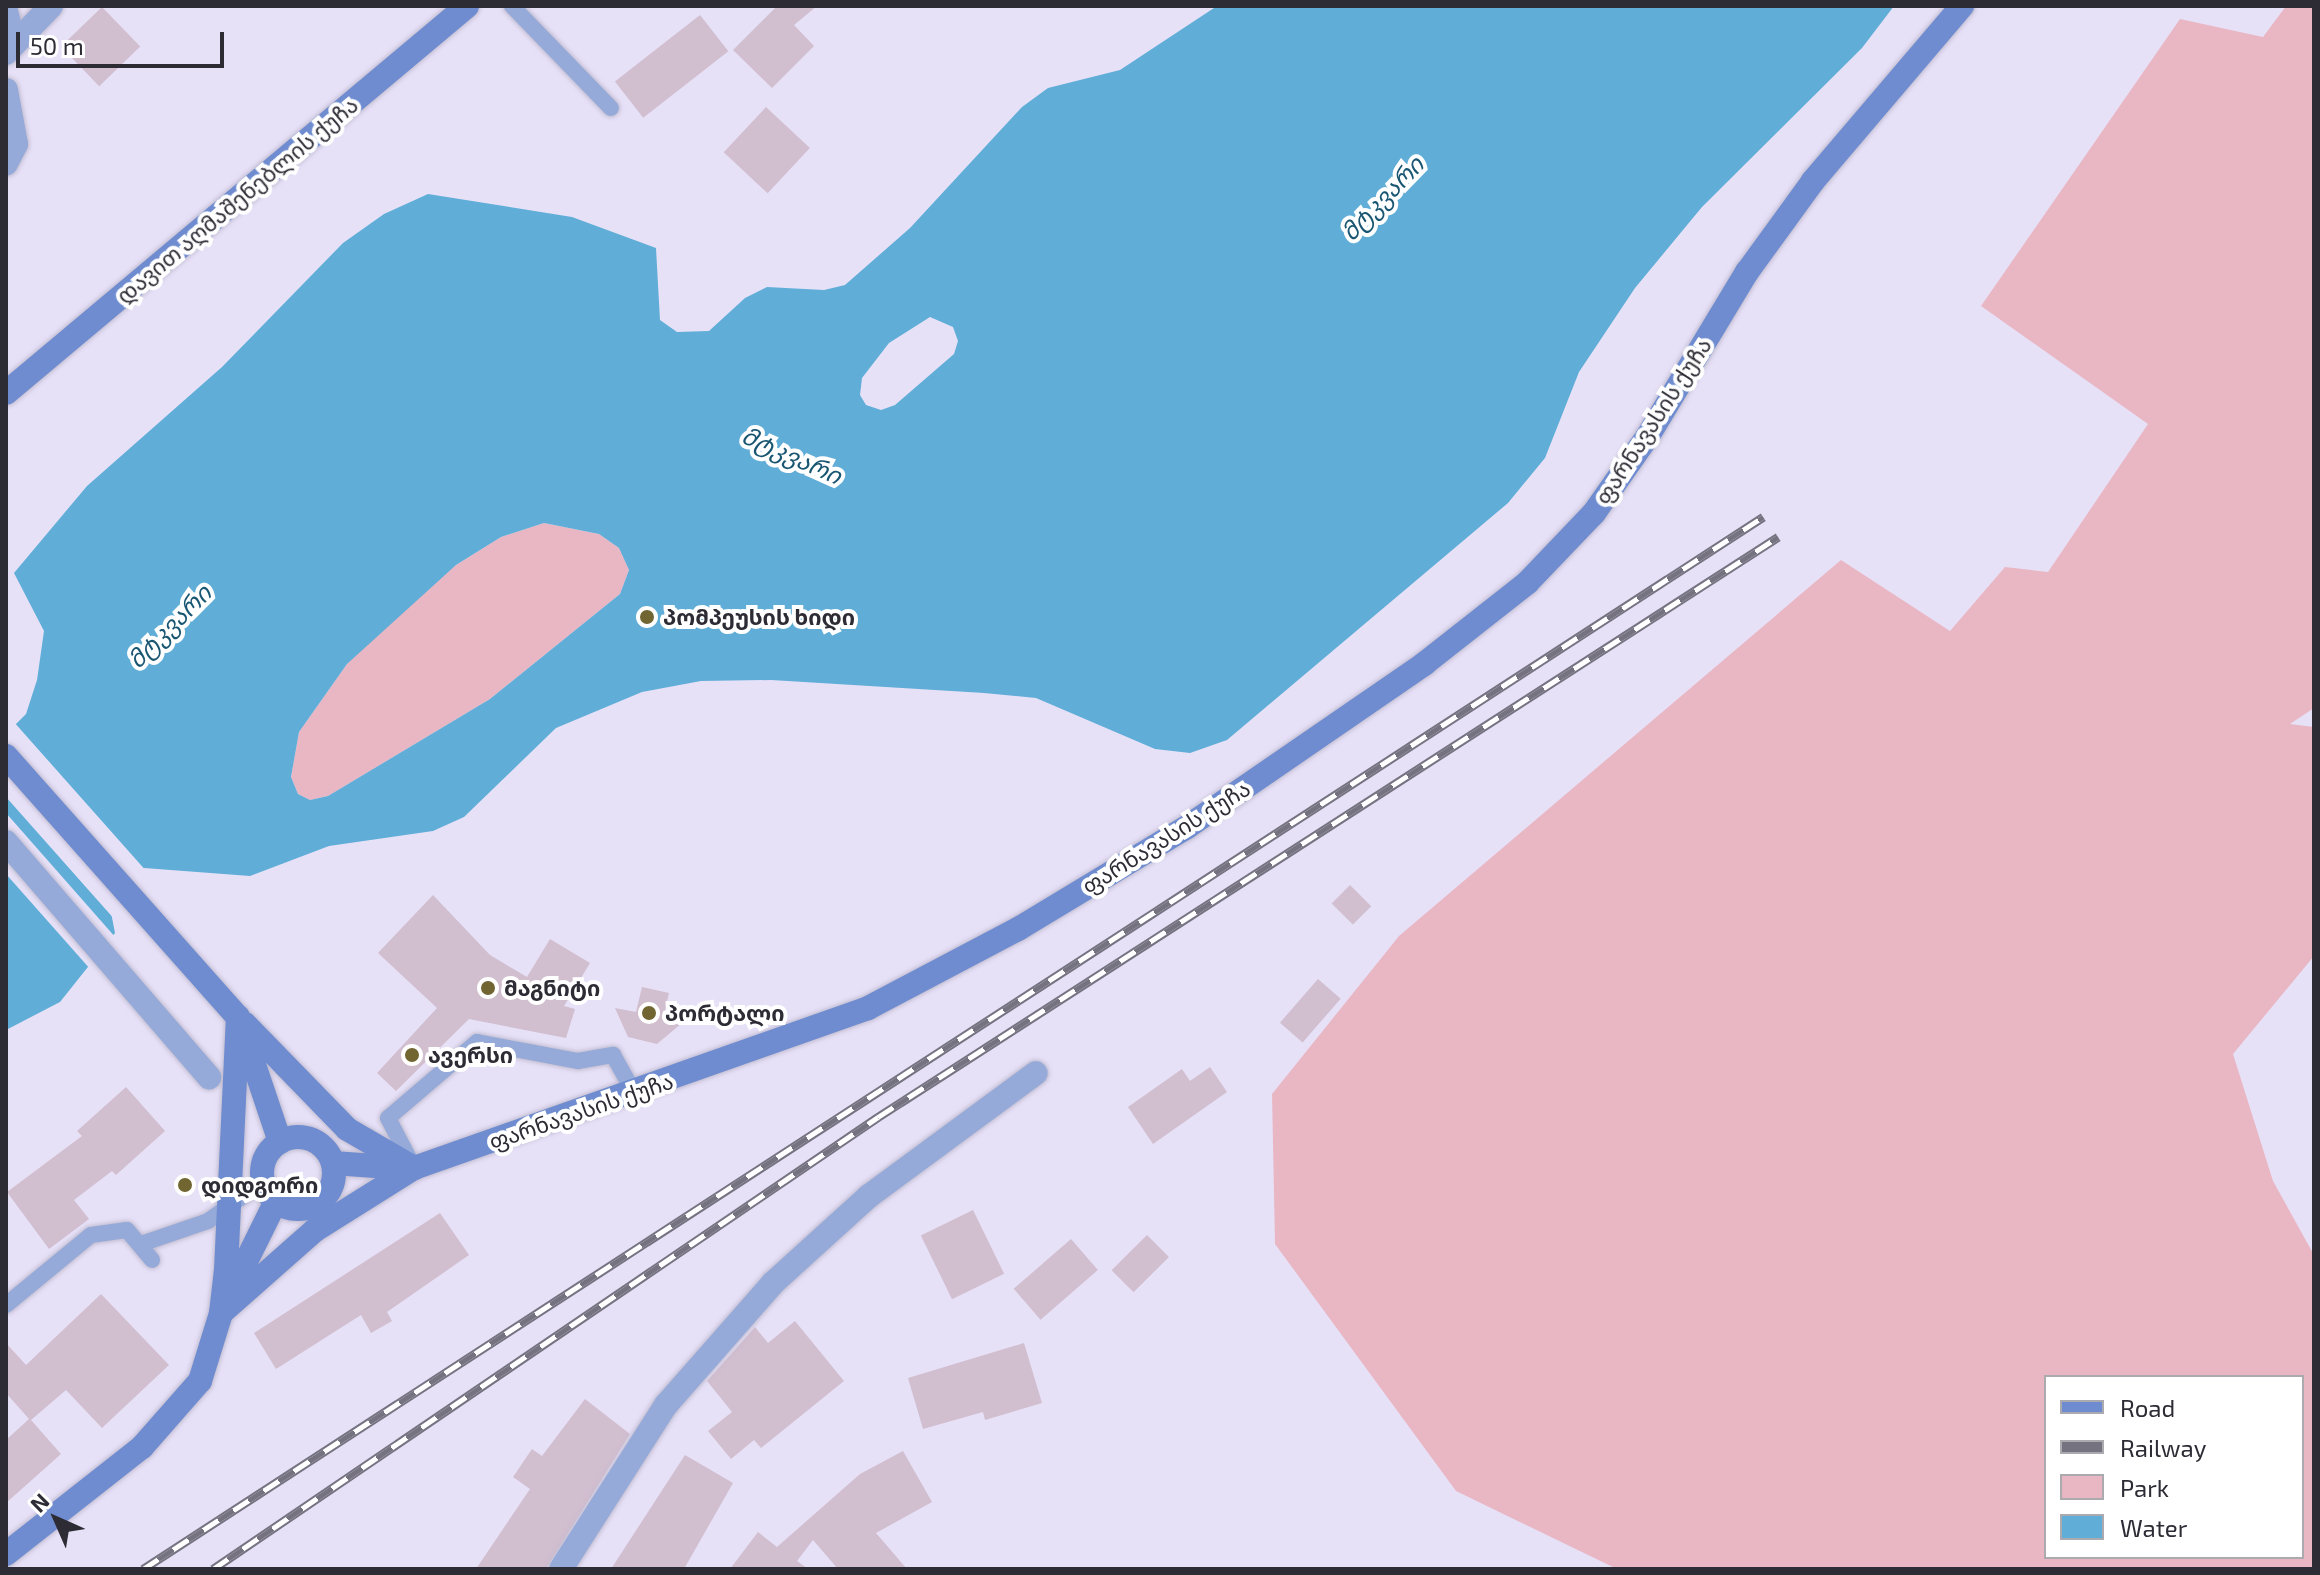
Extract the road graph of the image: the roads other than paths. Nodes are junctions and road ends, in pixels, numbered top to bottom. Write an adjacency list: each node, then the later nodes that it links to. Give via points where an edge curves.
1 (51, 6): 6 (street)
2 (467, 6): 10 (main road, დავით აღმაშენებლის ქუჩა)
3 (512, 6): 8 (lane)
4 (1962, 6): 16 (main road, ფარნავასის ქუჩა, via 1813,181 1747,272 1648,436 1594,513 1527,583 1424,664 1187,827 1018,929 868,1008)
5 (6, 11): 6 (street)
6 (10, 46)
7 (6, 90): 9 (street, via 16,144)
8 (611, 108)
9 (6, 164)
10 (6, 393)
11 (6, 756): 13 (main road)
12 (6, 842): 15 (street)
13 (238, 1017): 17 (main road); 19 (main road, via 347,1129); 21 (main road)
14 (1036, 1073): 27 (street, via 869,1196 773,1283 666,1405)
15 (209, 1077)
16 (635, 1094): 19 (main road, ფარნავასის ქუჩა); 19 (lane, via 613,1055 578,1061 477,1042 388,1118)
17 (280, 1142): 18 (main road, via 313,1140); 20 (main road, via 265,1159)
18 (333, 1163): 19 (main road); 20 (main road, via 333,1185 319,1203 297,1209)
19 (414, 1168): 25 (main road, via 315,1230)
20 (270, 1192): 21 (lane); 25 (main road)
21 (233, 1206): 22 (lane, via 208,1221); 25 (main road)
22 (141, 1244): 23 (lane); 24 (lane, via 127,1230 91,1235)
23 (152, 1260)
24 (6, 1305)
25 (221, 1313): 26 (main road, via 200,1381 152,1436 47,1527)
26 (6, 1554)
27 (561, 1569)

